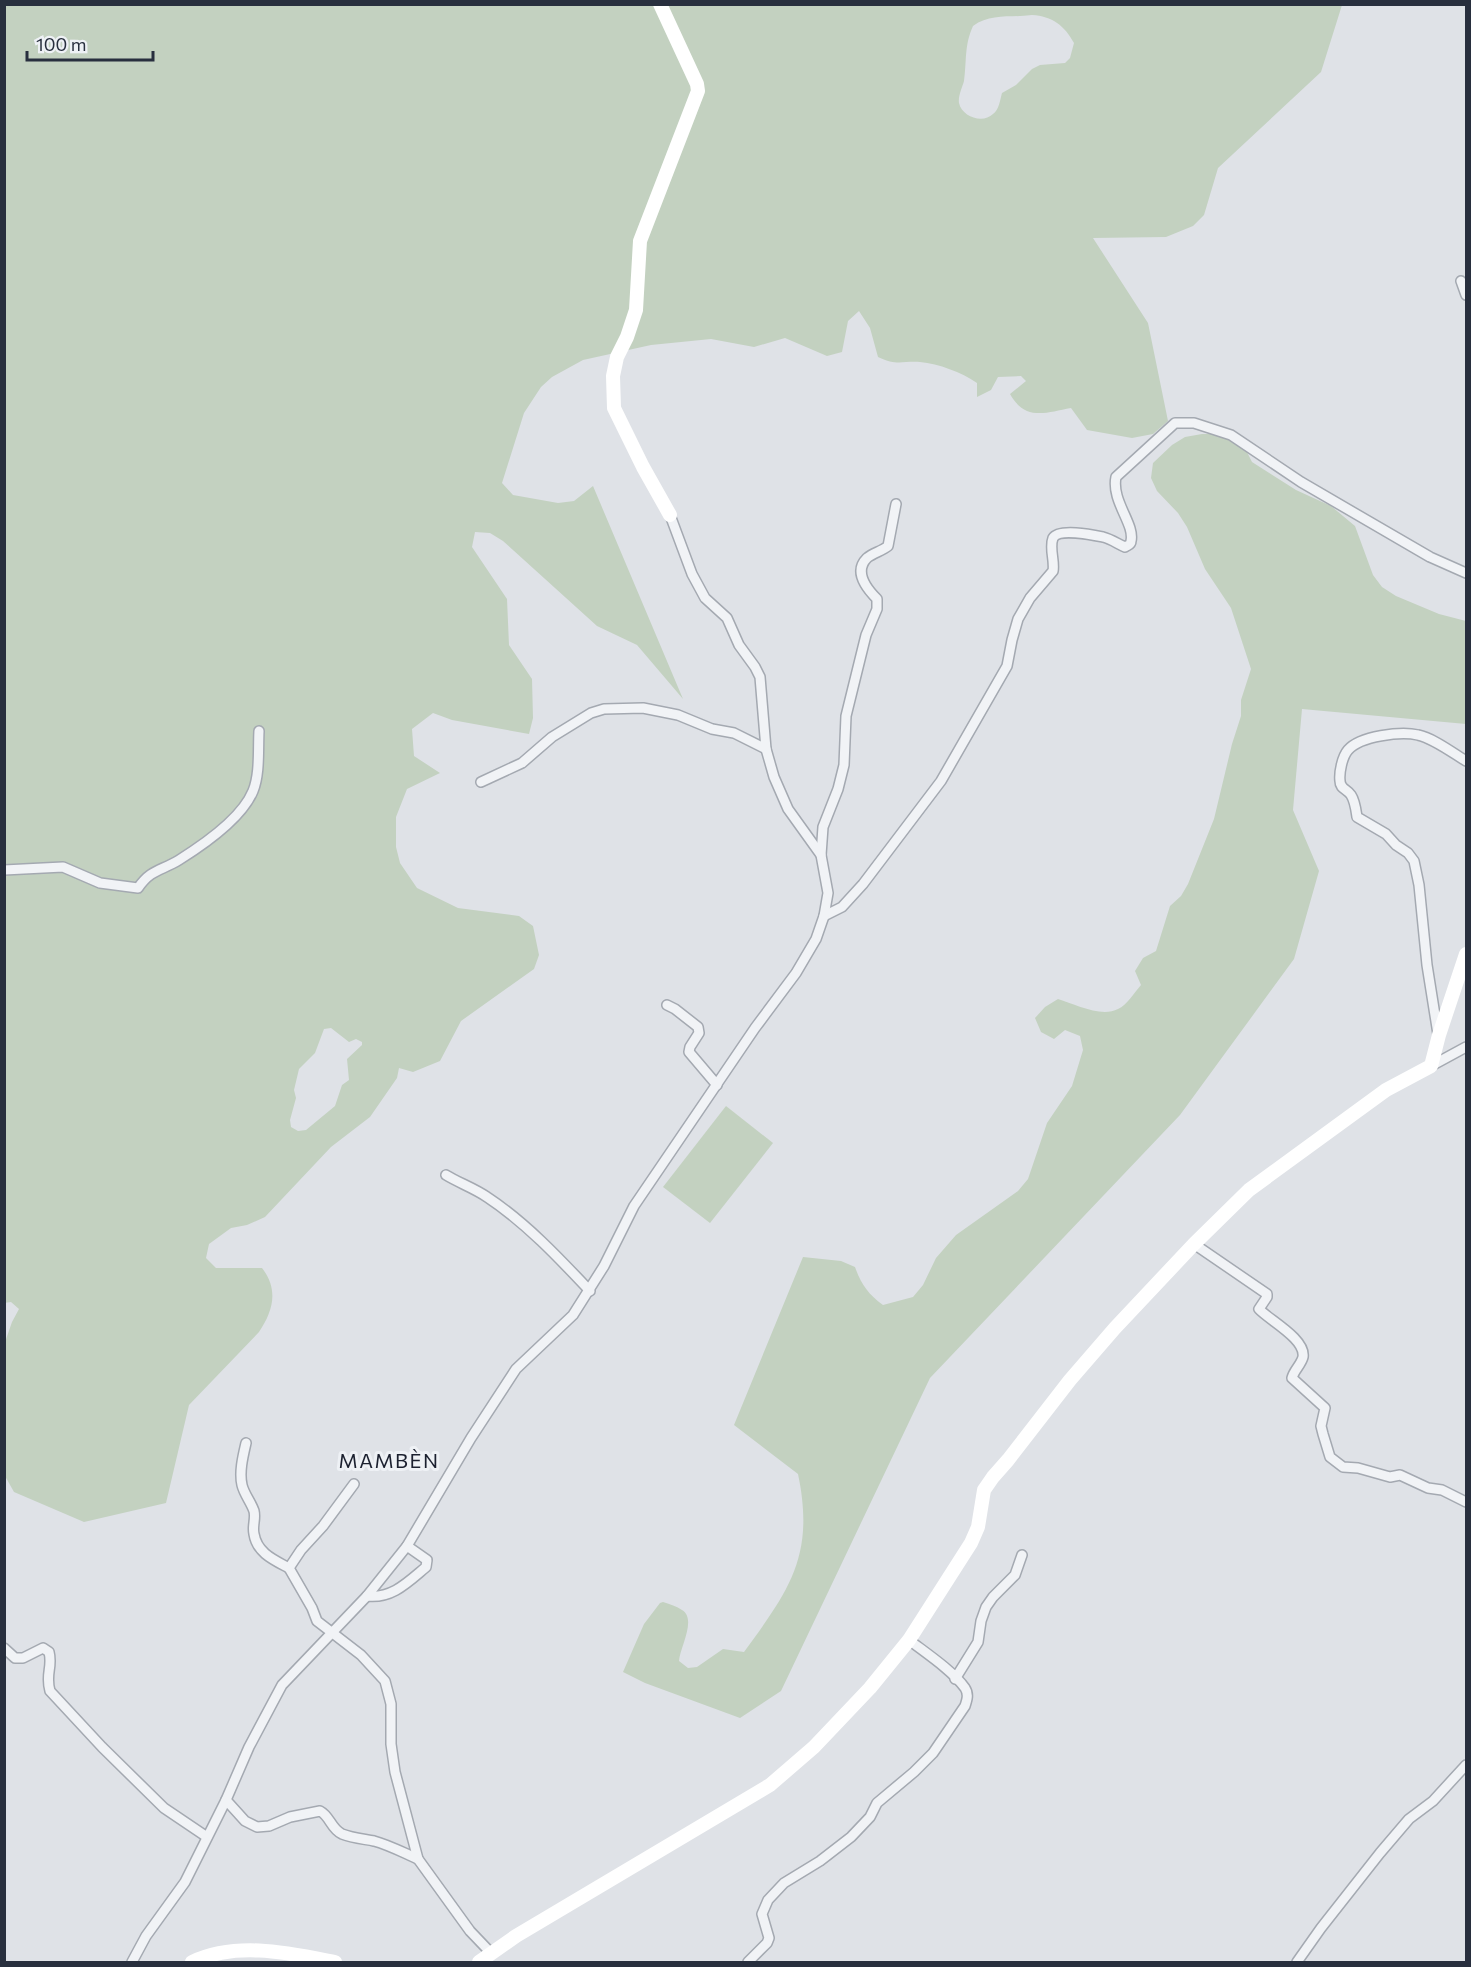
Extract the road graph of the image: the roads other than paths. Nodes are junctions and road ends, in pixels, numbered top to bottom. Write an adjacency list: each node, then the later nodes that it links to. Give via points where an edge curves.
1 (660, 4): 5 (street, via 698,91 640,241 636,310 613,376 614,408)
2 (1461, 281): 3 (street)
3 (1467, 295)
4 (896, 504): 11 (street, via 888,546 867,558 862,568 862,579 877,599 877,609 866,635 848,706 844,765 823,826)
5 (670, 515): 8 (street, via 705,598 727,618 760,677)
6 (1467, 573): 13 (street, via 1300,482 1232,435 1194,423 1175,423 1116,477 1117,498 1131,533 1129,546 1104,537 1059,533 1055,536 1053,571 1018,619 1007,666 941,781 863,884 842,907)
7 (259, 731): 12 (street, via 256,779 247,803 209,839 147,875 138,888 100,883 63,867)
8 (766, 749): 10 (street, via 734,733 678,715 643,708 604,709 552,737 522,764); 11 (street, via 788,809)
9 (1467, 761): 16 (street, via 1417,734 1382,736 1348,750 1340,781 1352,797 1358,817 1386,834 1414,861)
10 (481, 782)
11 (821, 855): 13 (street, via 828,893)
12 (4, 870)
13 (824, 916): 19 (street, via 816,939 795,973)
14 (1467, 954): 16 (street)
15 (667, 1005): 19 (street, via 700,1030 689,1052)
16 (1438, 1035): 18 (street)
17 (1467, 1047): 18 (street)
18 (1431, 1066): 21 (street, via 1386,1090 1249,1190)
19 (717, 1085): 22 (street, via 634,1206)
20 (446, 1175): 22 (street, via 499,1206)
21 (1194, 1244): 25 (street, via 1267,1294 1259,1309 1296,1340 1302,1352 1292,1378 1324,1408 1322,1426 1330,1457 1343,1467 1390,1478 1400,1475); 31 (street, via 1070,1380 993,1477 984,1490 971,1543)
22 (590, 1291): 26 (street, via 573,1315 516,1369)
23 (246, 1443): 28 (street, via 242,1486 256,1519 256,1543 270,1558)
24 (354, 1484): 28 (street)
25 (1467, 1502)
26 (406, 1546): 29 (street); 29 (street, via 427,1560 426,1567 393,1592 379,1598)
27 (1022, 1555): 33 (street, via 1016,1575 987,1607 978,1642)
28 (289, 1568): 30 (street, via 317,1621)
29 (367, 1596): 30 (street)
30 (332, 1631): 35 (street, via 282,1684); 37 (street, via 385,1681 391,1704 395,1772)
31 (909, 1640): 33 (street); 38 (street, via 814,1747 770,1785)
32 (4, 1648): 36 (street, via 15,1658 43,1648 49,1652 50,1691 164,1808)
33 (955, 1679): 43 (street, via 966,1689 968,1698 946,1736 914,1773 877,1803 851,1837 784,1883 768,1900 762,1914 769,1938)
34 (1467, 1765): 44 (street, via 1433,1801 1409,1819)
35 (226, 1800): 36 (street); 37 (street, via 245,1821 257,1827 320,1811 344,1835 376,1842)
36 (207, 1837): 39 (street, via 185,1882)
37 (418, 1859): 38 (street)
38 (490, 1953): 42 (street)
39 (132, 1962)
40 (192, 1962): 41 (street, via 219,1954 258,1950)
41 (335, 1962)
42 (478, 1962)
43 (748, 1962)
44 (1297, 1962)

